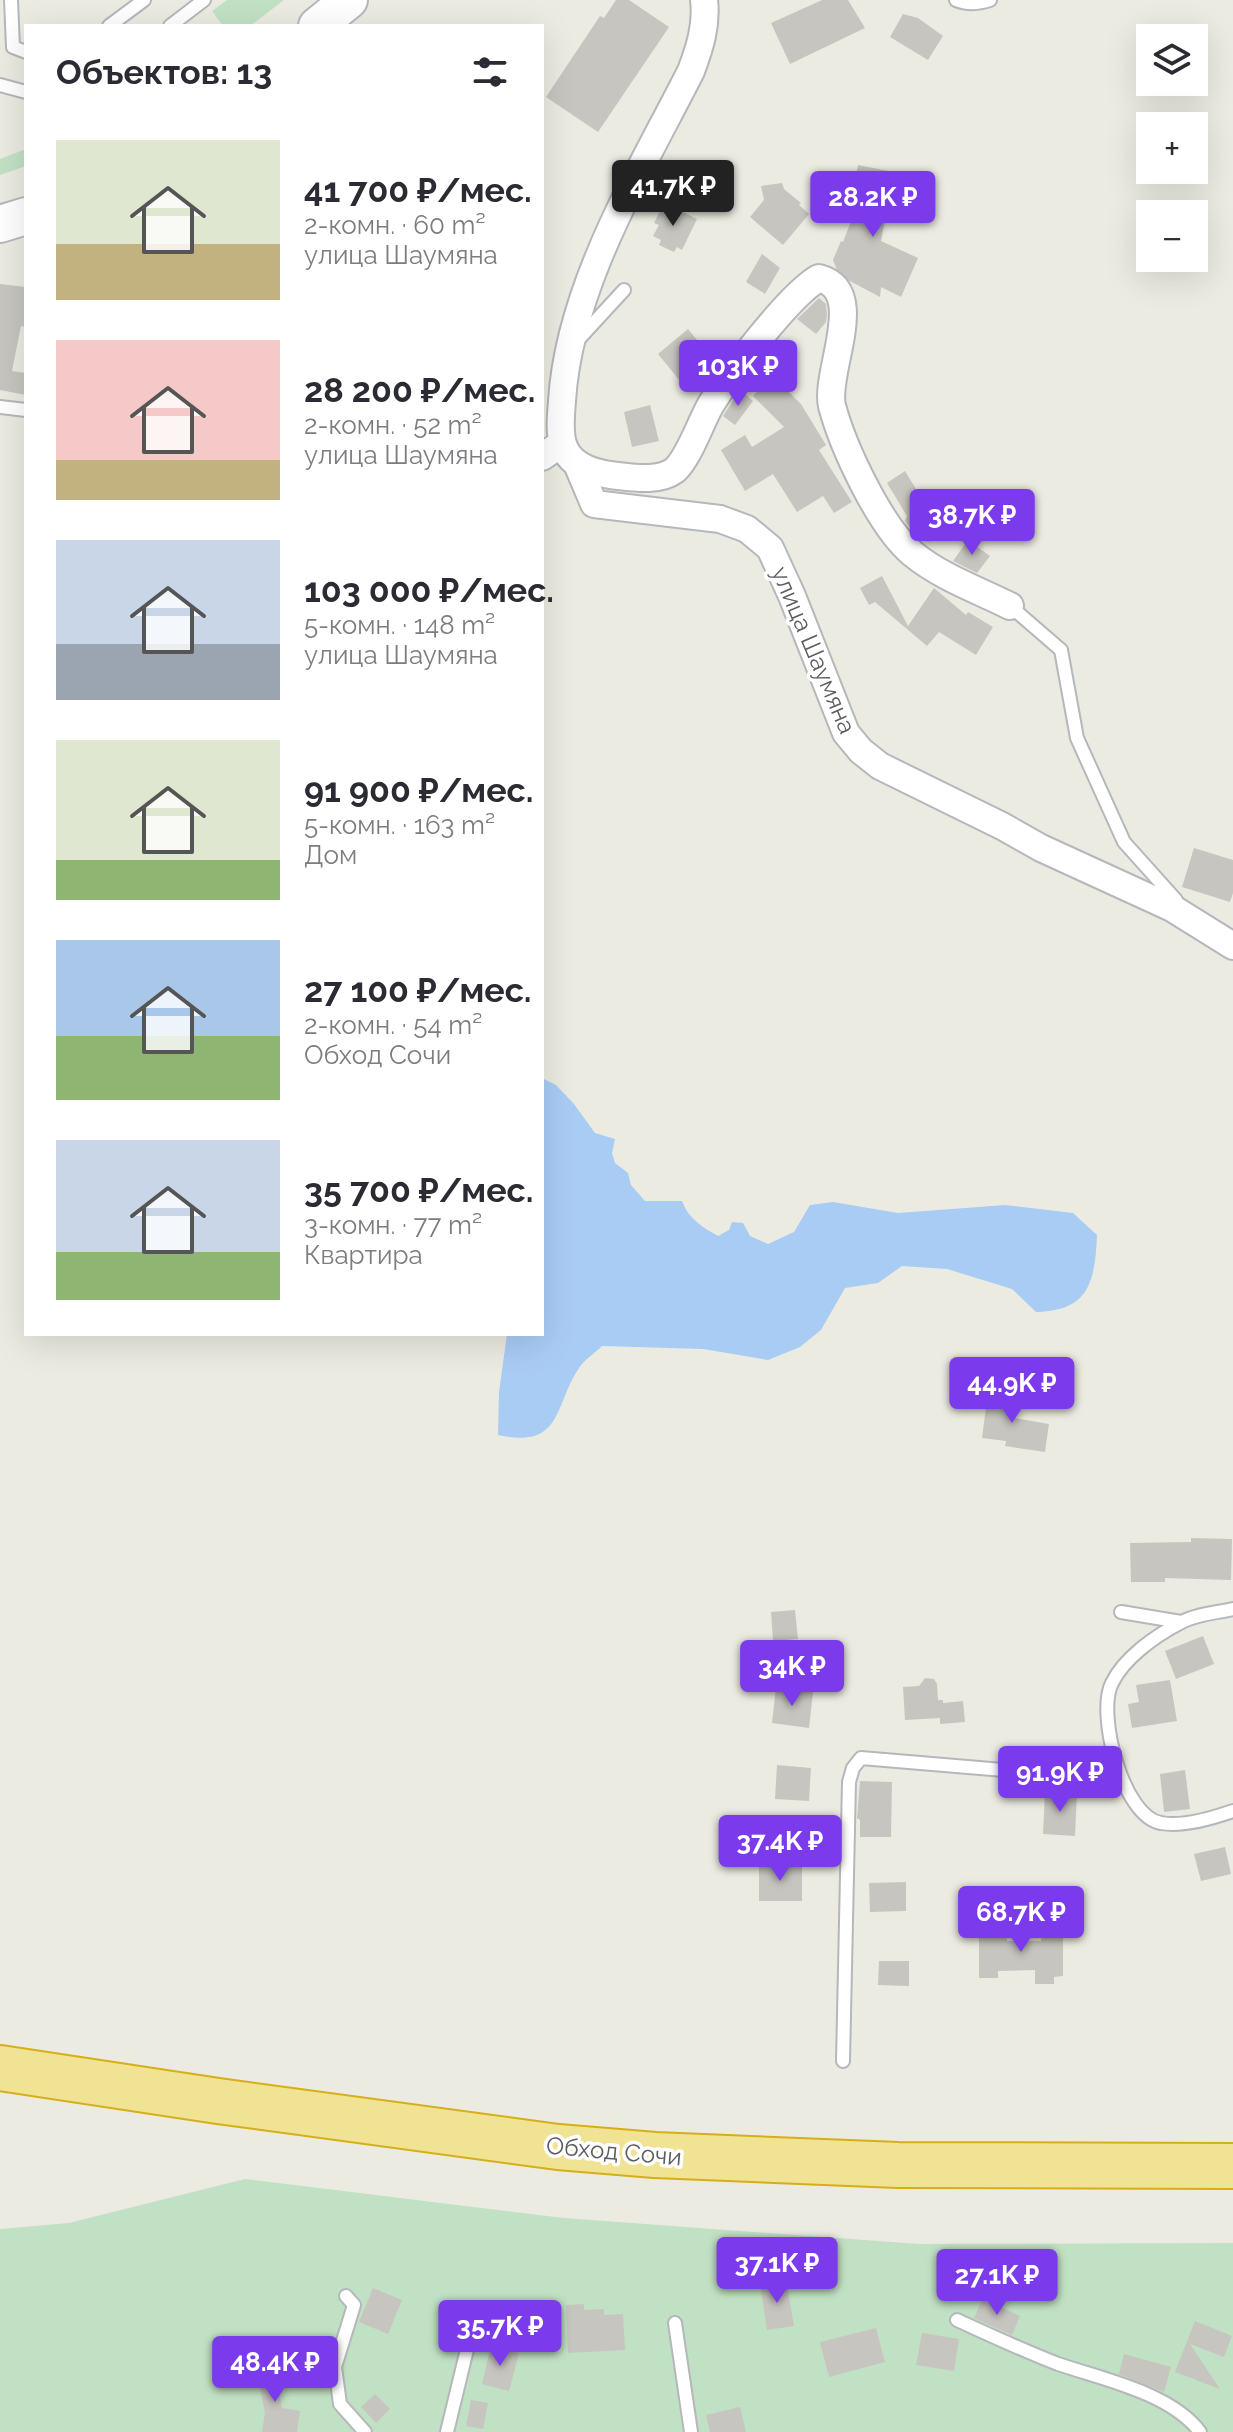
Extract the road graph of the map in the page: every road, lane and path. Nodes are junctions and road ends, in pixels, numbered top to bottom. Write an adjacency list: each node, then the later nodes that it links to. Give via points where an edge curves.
1 (11, 0): 9 (lane, via 13,47)
2 (144, 0): 7 (lane)
3 (204, 0): 8 (lane)
4 (704, 0): 15 (street, via 701,44 691,71 609,236)
5 (956, 0): 6 (lane)
6 (990, 0)
7 (112, 24)
8 (173, 24)
9 (24, 51)
10 (0, 85): 11 (lane)
11 (24, 91)
12 (24, 217): 13 (main road)
13 (0, 224)
14 (624, 290): 15 (lane)
15 (568, 352): 18 (street)
16 (0, 407): 17 (lane)
17 (24, 410)
18 (560, 455): 19 (street, via 589,471 636,478 663,476 675,469 712,403 763,336 806,286 819,278 830,281 844,316 831,401 841,438 886,523 912,553 937,570); 20 (street, улица Шаумяна, via 594,504 720,519 747,529 770,548 846,733 880,766 1172,908)
19 (1010, 606): 20 (lane, via 1061,650 1077,738 1124,842 1169,894)
20 (1223, 939)
21 (1233, 1609): 23 (lane)
22 (1121, 1612): 23 (lane)
23 (1181, 1622): 24 (lane, via 1126,1661 1110,1686 1110,1741)
24 (1120, 1780): 25 (lane, via 1148,1818 1160,1823); 26 (lane, via 861,1758 849,1782)
25 (1233, 1811)
26 (843, 2061)
27 (0, 2068): 28 (highway, Обход Сочи, via 558,2147 655,2155 898,2165)
28 (1233, 2166)
29 (346, 2296): 33 (lane, via 354,2305 335,2367 340,2404)
30 (957, 2320): 36 (lane, via 1059,2364 1116,2380 1176,2411)
31 (675, 2323): 35 (lane)
32 (470, 2337): 34 (lane)
33 (365, 2432)
34 (447, 2432)
35 (691, 2432)
36 (1200, 2432)

